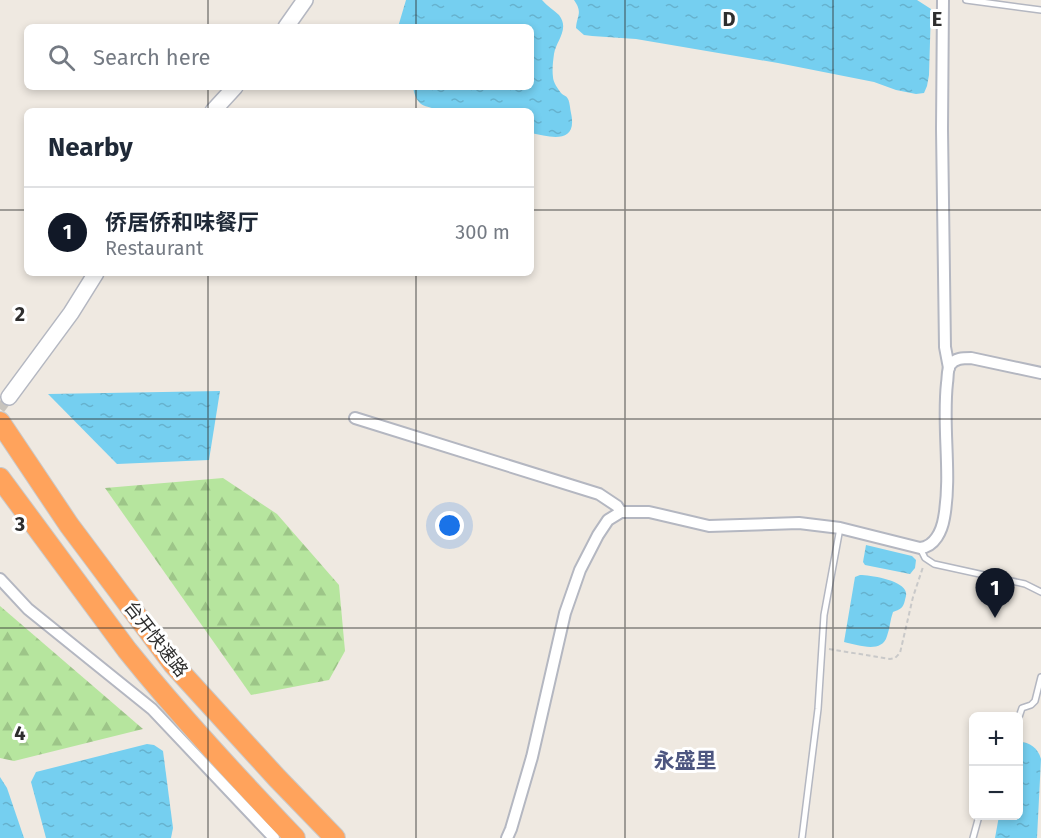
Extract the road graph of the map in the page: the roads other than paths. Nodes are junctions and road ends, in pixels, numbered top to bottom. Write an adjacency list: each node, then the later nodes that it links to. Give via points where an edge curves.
1 (305, 0): 5 (street)
2 (943, 0): 9 (street, via 945,347)
3 (966, 0): 4 (lane)
4 (1041, 10)
5 (288, 24)
6 (232, 90): 7 (street)
7 (216, 108)
8 (94, 276): 11 (street)
9 (949, 368): 10 (street, via 961,358 971,358); 17 (street, via 944,518 934,542)
10 (1041, 373)
11 (9, 397)
12 (355, 418): 15 (street, via 599,494)
13 (0, 422): 25 (highway, 台开快速路, via 69,525 173,664)
14 (0, 478): 24 (highway, 台开快速路, via 127,651)
15 (621, 512): 16 (street, via 649,513 709,526 799,523); 26 (street, via 608,520 580,570 565,613 532,757)
16 (840, 528): 17 (street); 27 (lane, via 824,615 818,709)
17 (920, 548): 19 (lane, via 934,564 1025,584)
18 (0, 579): 23 (street, via 28,609 152,709)
19 (1041, 592)
20 (1041, 676): 21 (lane, via 1035,701)
21 (1021, 712)
22 (977, 820): 28 (lane)
23 (274, 838)
24 (296, 838)
25 (335, 838)
26 (507, 838)
27 (802, 838)
28 (973, 838)

